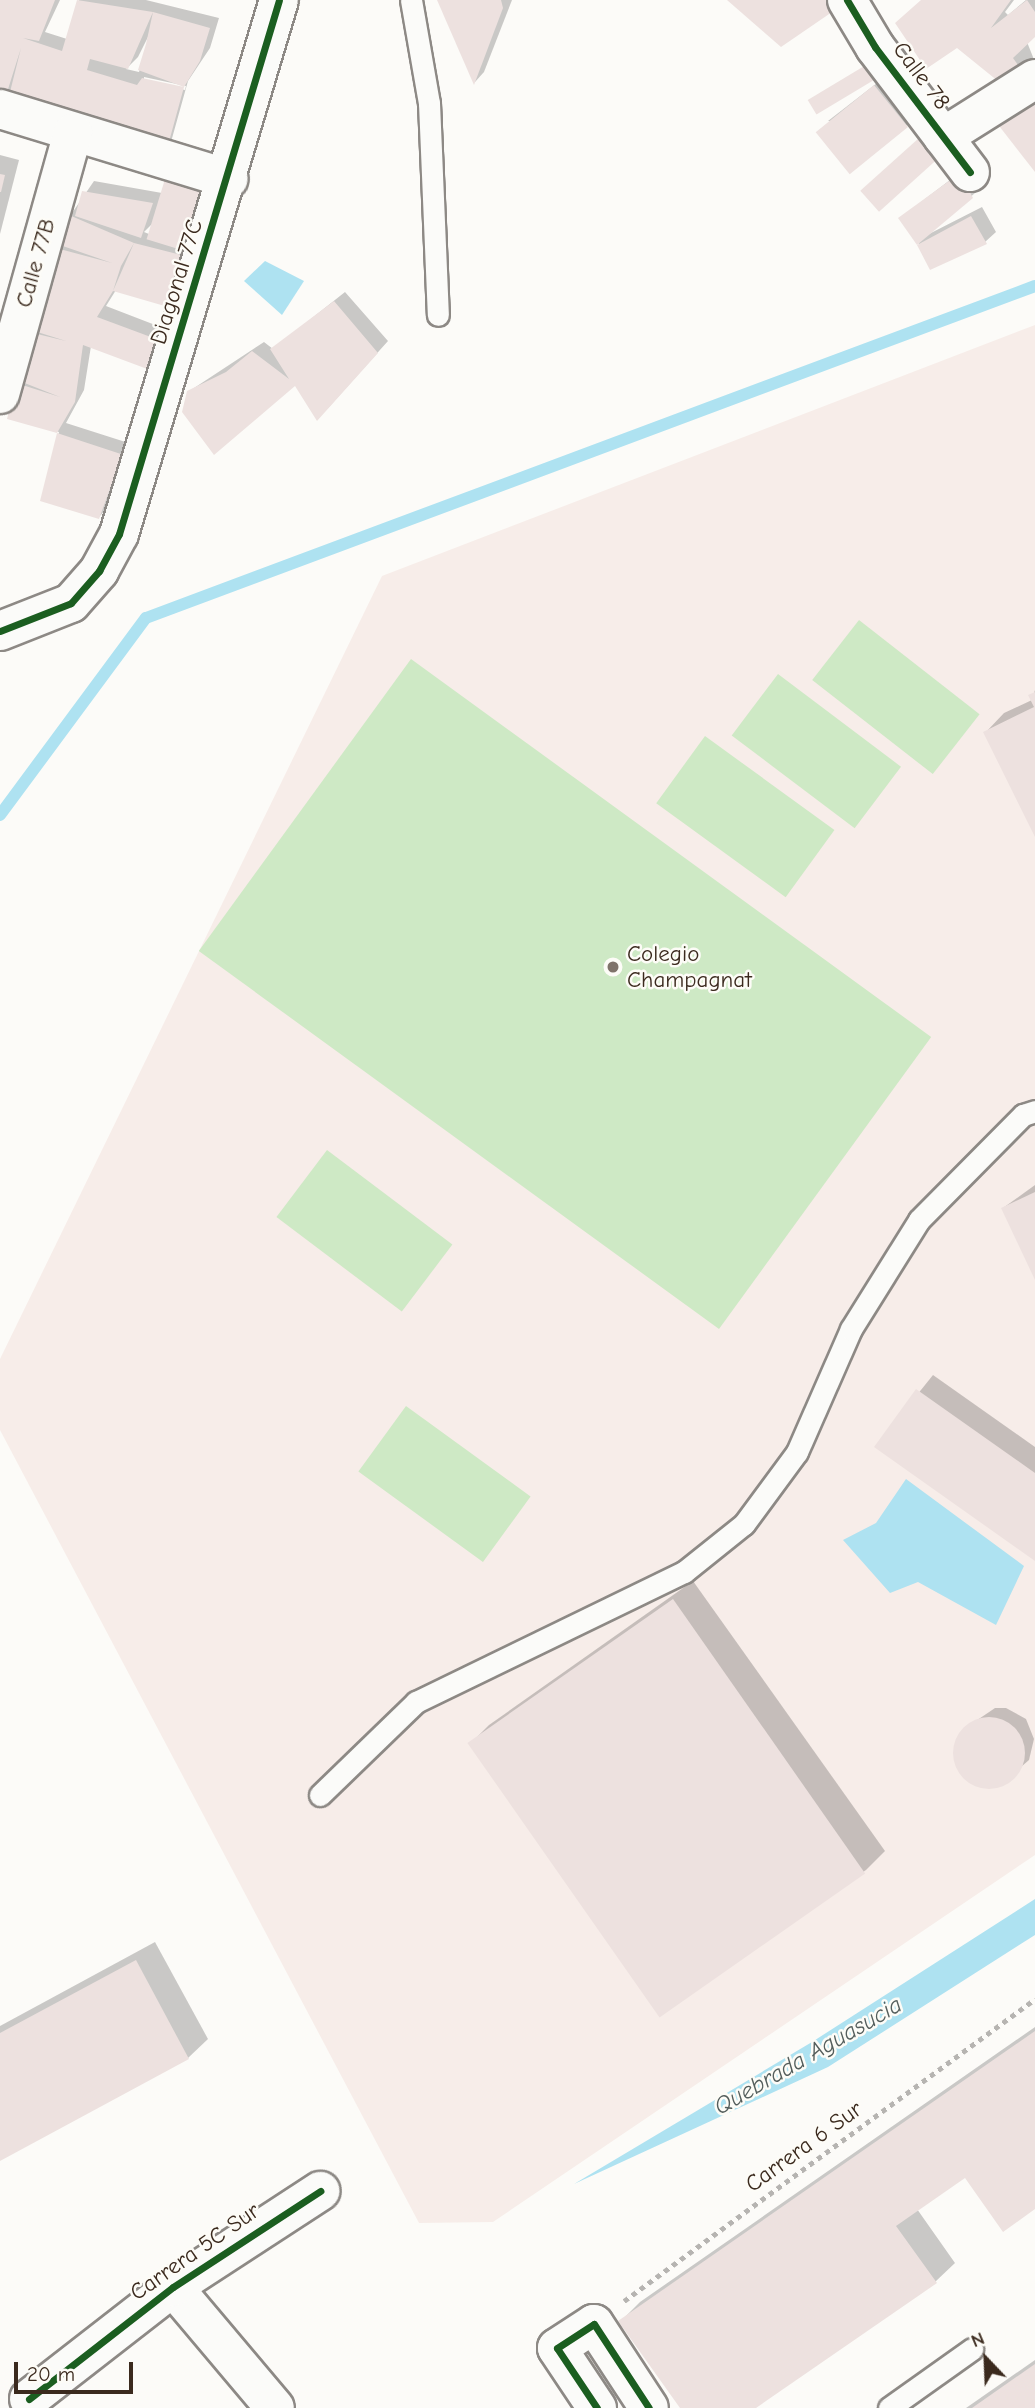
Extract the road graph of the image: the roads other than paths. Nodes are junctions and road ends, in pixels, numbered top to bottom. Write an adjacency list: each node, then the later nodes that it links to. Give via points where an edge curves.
1 (279, 0): 9 (street, Diagonal 77C)
2 (411, 0): 10 (lane, via 429,103)
3 (862, 6): 7 (street, Calle 78)
4 (1035, 79): 7 (street)
5 (0, 109): 6 (street)
6 (73, 132): 9 (street); 11 (street, Calle 77B)
7 (943, 137): 8 (street, Calle 78)
8 (970, 172)
9 (229, 179): 12 (street, Diagonal 77C, via 119,534 99,571 71,603)
10 (438, 315)
11 (0, 394)
12 (0, 631)
13 (1035, 1111): 14 (lane, via 1023,1115 919,1220 851,1329 797,1452 744,1524 684,1572 416,1702)
14 (320, 1795)
15 (320, 2191): 16 (street, Carrera 5C Sur)
16 (173, 2287): 18 (street, Carrera 5C Sur); 19 (street)
17 (972, 2349): 22 (lane)
18 (29, 2399)
19 (275, 2408)
20 (597, 2408): 21 (street, via 557,2348 594,2324)
21 (649, 2408)
22 (889, 2408)

